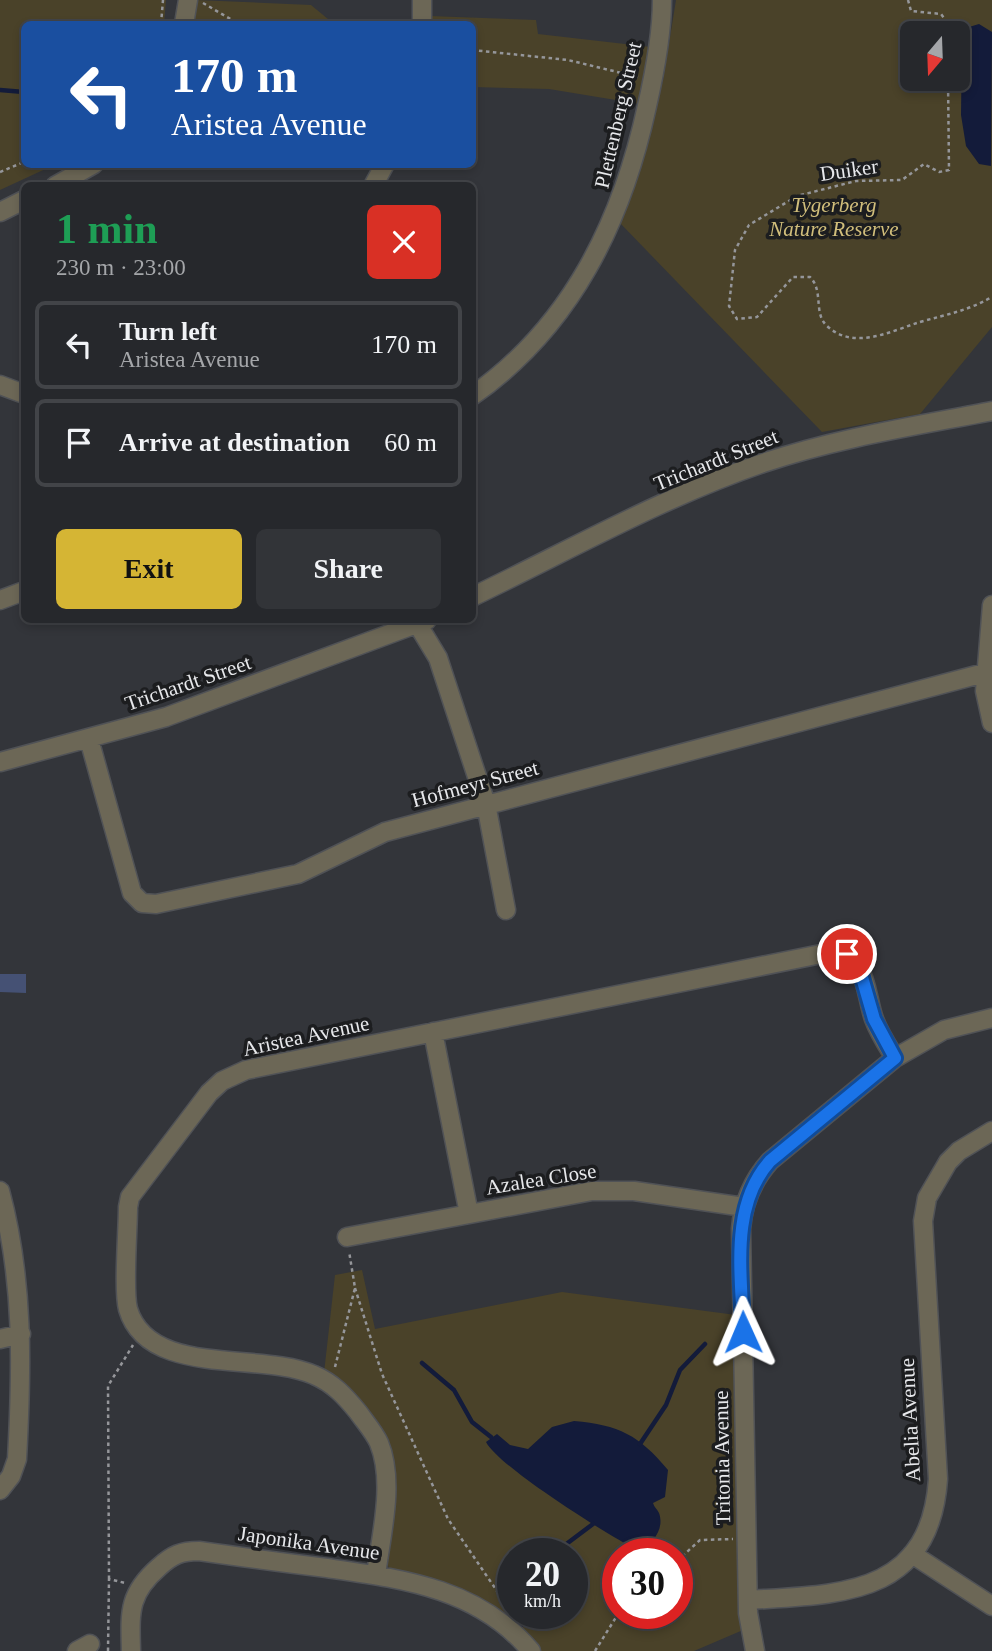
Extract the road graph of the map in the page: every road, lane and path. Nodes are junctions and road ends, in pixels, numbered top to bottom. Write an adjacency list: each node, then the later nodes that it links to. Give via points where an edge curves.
1 (163, 0): 7 (path)
2 (188, 0): 8 (street)
3 (197, 0): 9 (path)
4 (422, 0): 10 (street)
5 (662, 0): 13 (street, Plettenberg Street)
6 (908, 0): 11 (path, via 911,11 941,14)
7 (161, 21)
8 (184, 21)
9 (234, 21)
10 (422, 21)
11 (946, 21)
12 (476, 50): 13 (path, via 568,60)
13 (653, 80): 24 (street, Plettenberg Street, via 633,168 600,248 541,334)
14 (948, 91): 21 (path, Duiker, via 949,170 939,172 924,164 902,180 826,187 797,197 749,225 735,250 729,306 737,319 757,317 793,277 810,277 819,290 820,312 828,327 848,338 867,338 963,312)
15 (21, 163): 17 (path)
16 (87, 168): 18 (street)
17 (0, 172)
18 (62, 182)
19 (21, 202): 20 (street)
20 (0, 212)
21 (992, 297)
22 (0, 385): 23 (street)
23 (21, 393)
24 (476, 393)
25 (992, 411): 27 (street, Trichardt Street, via 817,446 761,463 690,492)
26 (21, 592): 28 (street)
27 (476, 595)
28 (0, 600)
29 (992, 605): 32 (street)
30 (415, 623): 34 (street, Trichardt Street, via 166,717)
31 (421, 623): 36 (street, via 438,658)
32 (989, 672): 33 (street, via 985,691); 36 (street, Hofmeyr Street)
33 (992, 723)
34 (89, 739): 35 (street, Trichardt Street); 36 (street, Hofmeyr Street, via 132,893 142,903 156,904 298,874 385,832)
35 (0, 762)
36 (486, 804): 37 (street)
37 (506, 910)
38 (992, 1018): 40 (street, Tritonia Avenue, via 944,1030)
39 (433, 1032): 40 (street, Aristea Avenue, via 836,952 852,957 859,967 874,1019); 44 (street); 47 (street, Aristea Avenue, via 246,1070 222,1080 209,1093 130,1196 128,1308)
40 (895, 1058): 43 (street, Tritonia Avenue, via 770,1161)
41 (992, 1131): 54 (street, Abelia Avenue, via 948,1162 927,1198 923,1243 938,1479 930,1520)
42 (0, 1191): 48 (street, via 15,1255)
43 (744, 1207): 44 (street, Azalea Close, via 634,1191 592,1191); 52 (street, Tritonia Avenue)
44 (469, 1214): 45 (street, Azalea Close)
45 (347, 1237): 46 (path)
46 (355, 1288): 50 (path); 58 (path, via 382,1374 448,1519)
47 (140, 1330): 50 (street, via 159,1347 178,1354 274,1365 311,1373); 56 (path, via 108,1386)
48 (21, 1334): 49 (street); 51 (street, via 17,1459)
49 (0, 1339)
50 (330, 1383): 55 (street, via 346,1397 379,1443 385,1473)
51 (0, 1490)
52 (746, 1538): 53 (path, via 700,1540); 59 (street, Tritonia Avenue)
53 (693, 1546)
54 (912, 1554): 59 (street, Abelia Avenue, via 889,1574 852,1591); 60 (street)
55 (376, 1575): 57 (street, Japonika Avenue, via 190,1551 177,1553); 64 (street, Japonika Avenue, via 432,1586 467,1600 505,1625)
56 (109, 1579): 57 (path); 62 (path)
57 (138, 1587): 63 (street, via 131,1612)
58 (497, 1591)
59 (748, 1600): 66 (street, Tritonia Avenue)
60 (992, 1606)
61 (609, 1629): 65 (path)
62 (108, 1651)
63 (131, 1651)
64 (531, 1651)
65 (595, 1651)
66 (755, 1651)

